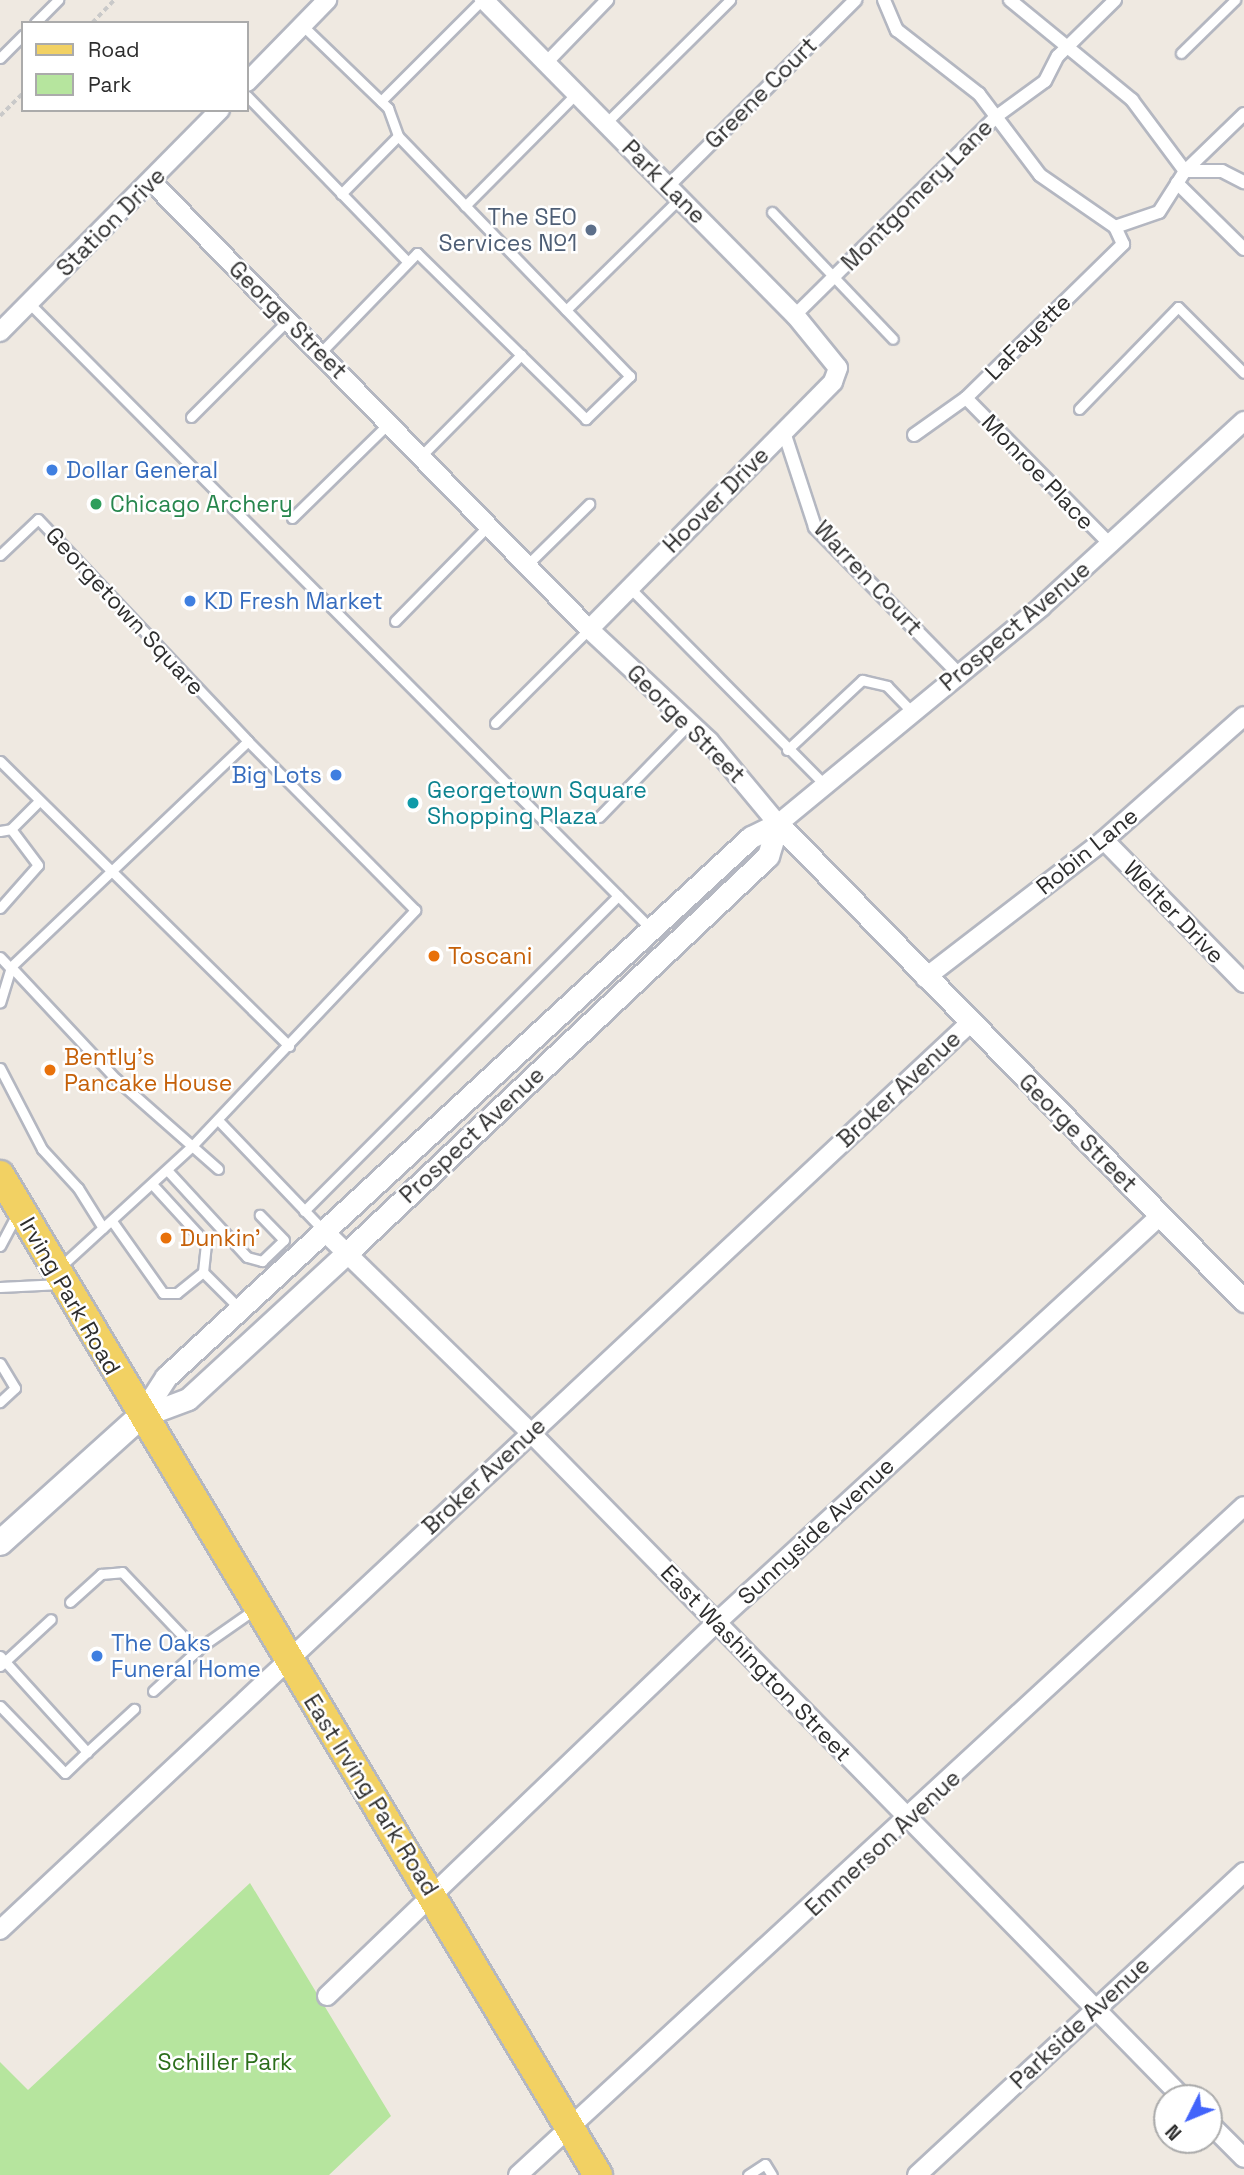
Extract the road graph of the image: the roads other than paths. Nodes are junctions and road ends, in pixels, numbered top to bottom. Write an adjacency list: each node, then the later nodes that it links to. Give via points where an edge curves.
1 (58, 0): 11 (lane)
2 (327, 0): 12 (street)
3 (483, 0): 17 (street, Park Lane); 21 (lane)
4 (607, 0): 17 (street)
5 (730, 0): 25 (lane)
6 (855, 0): 31 (street, Greene Court)
7 (882, 0): 24 (street, via 897,30 979,94)
8 (1010, 0): 14 (street)
9 (1115, 0): 14 (street, Montgomery Lane)
10 (1235, 0): 15 (lane)
11 (37, 21)
12 (302, 25): 18 (street); 21 (lane)
13 (21, 37): 16 (lane)
14 (1069, 47): 24 (street, Montgomery Lane, via 1045,81); 27 (street, via 1132,100)
15 (1181, 53)
16 (0, 58)
17 (546, 63): 19 (street, Park Lane)
18 (248, 81)
19 (576, 94): 25 (street, Park Lane); 33 (lane)
20 (248, 97): 32 (lane)
21 (381, 101): 26 (lane)
22 (218, 112): 28 (street, Station Drive)
23 (1244, 114): 27 (street)
24 (997, 116): 35 (street, via 1040,174); 38 (street, Montgomery Lane)
25 (606, 123): 31 (street, Park Lane)
26 (398, 136): 32 (lane); 33 (lane)
27 (1185, 171): 29 (street, via 1222,171); 30 (street)
28 (152, 182): 39 (street, Station Drive); 42 (street, George Street)
29 (1244, 182)
30 (1177, 183): 35 (street, via 1159,212); 36 (street)
31 (674, 192): 40 (lane); 41 (street, Park Lane)
32 (341, 194): 37 (lane)
33 (465, 206): 40 (lane)
34 (772, 212): 38 (lane)
35 (1115, 227): 49 (street, LaFayette, via 1123,244)
36 (1244, 249)
37 (408, 262): 45 (lane); 46 (lane, via 417,253)
38 (834, 277): 41 (street, Montgomery Lane); 44 (lane)
39 (29, 303): 43 (street, Station Drive); 82 (lane)
40 (566, 310): 46 (lane, via 630,376 586,419)
41 (795, 315): 47 (street, Park Lane)
42 (288, 320): 45 (street, George Street); 51 (lane)
43 (0, 332)
44 (893, 339)
45 (320, 353): 53 (street, George Street)
46 (521, 355): 56 (lane)
47 (838, 368): 54 (street, Hoover Drive, via 834,382)
48 (1244, 373): 50 (lane, via 1178,307)
49 (966, 398): 55 (street, LaFayette); 60 (street, Monroe Place)
50 (1079, 409)
51 (191, 417)
52 (1244, 421): 60 (street, Prospect Avenue)
53 (390, 422): 56 (street, George Street); 58 (lane)
54 (784, 432): 63 (street, Hoover Drive); 66 (street, Warren Court, via 815,527)
55 (914, 435)
56 (422, 455): 59 (street, George Street)
57 (589, 505): 62 (lane)
58 (292, 518)
59 (490, 524): 62 (street, George Street); 64 (lane)
60 (1111, 545): 66 (street, Prospect Avenue)
61 (0, 555): 71 (lane, Georgetown Square, via 38,519)
62 (528, 564): 65 (street, George Street)
63 (630, 588): 65 (street, Hoover Drive); 72 (lane)
64 (395, 621)
65 (589, 629): 69 (lane); 70 (street, George Street)
66 (959, 674): 67 (street, Prospect Avenue)
67 (912, 712): 72 (lane, via 887,686 862,680); 74 (street, Prospect Avenue)
68 (1244, 716): 80 (street, Robin Lane)
69 (495, 723)
70 (688, 725): 76 (lane); 77 (street, George Street)
71 (248, 741): 81 (lane); 91 (lane, Georgetown Square, via 415,910)
72 (787, 750): 74 (lane)
73 (1, 764): 75 (lane)
74 (824, 784): 77 (street, Prospect Avenue)
75 (38, 801): 78 (lane); 81 (lane)
76 (599, 817)
77 (778, 824): 84 (street, Prospect Avenue, via 751,838); 87 (street, George Street); 107 (street, Prospect Avenue, via 768,856)
78 (11, 829): 79 (lane); 83 (lane, via 38,865)
79 (0, 831)
80 (1104, 840): 87 (street, Robin Lane); 88 (street, Welter Drive)
81 (110, 874): 86 (lane); 91 (lane)
82 (618, 895): 84 (lane); 100 (lane)
83 (0, 908)
84 (652, 930): 105 (street, Prospect Avenue)
85 (0, 957): 86 (lane)
86 (8, 975): 89 (lane); 94 (lane)
87 (925, 978): 90 (street, George Street)
88 (1244, 983)
89 (0, 1002)
90 (969, 1024): 102 (street, George Street); 116 (street, Broker Avenue)
91 (289, 1046): 93 (lane, Georgetown Square)
92 (0, 1068): 104 (lane, via 42,1149 78,1188)
93 (218, 1120): 94 (lane, Georgetown Square); 100 (lane)
94 (192, 1146): 95 (lane); 96 (lane, Georgetown Square)
95 (218, 1169)
96 (167, 1170): 98 (lane, Georgetown Square); 101 (lane, via 247,1257 262,1261 284,1240)
97 (0, 1175): 99 (main road, Irving Park Road)
98 (152, 1184): 103 (lane, Georgetown Square); 108 (lane, via 206,1243)
99 (20, 1209): 106 (lane); 109 (main road, Irving Park Road)
100 (304, 1211): 105 (lane)
101 (260, 1215)
102 (1160, 1216): 111 (street, George Street); 122 (street, Sunnyside Avenue)
103 (111, 1221): 104 (lane, Georgetown Square); 108 (lane, via 163,1293 177,1293)
104 (103, 1228): 109 (lane, Georgetown Square)
105 (326, 1233): 107 (street, East Washington Street); 112 (street, Prospect Avenue)
106 (0, 1246)
107 (350, 1250): 115 (street, Prospect Avenue, via 188,1399); 116 (street, East Washington Street)
108 (203, 1272): 112 (lane)
109 (59, 1278): 110 (lane); 115 (main road, Irving Park Road)
110 (0, 1287)
111 (1244, 1301)
112 (242, 1311): 115 (street, Prospect Avenue, via 166,1377)
113 (0, 1363): 114 (lane, via 15,1388)
114 (0, 1402)
115 (140, 1418): 118 (main road, Prospect Avenue); 120 (main road, East Irving Park Road)
116 (531, 1433): 122 (street, East Washington Street); 124 (street, Broker Avenue)
117 (1244, 1506): 130 (street, Emmerson Avenue)
118 (0, 1543)
119 (70, 1602): 123 (lane, via 101,1574 122,1572)
120 (256, 1609): 123 (lane); 124 (main road, East Irving Park Road)
121 (51, 1619): 125 (lane)
122 (716, 1623): 130 (street, East Washington Street); 132 (street, Sunnyside Avenue)
123 (197, 1651): 126 (lane)
124 (287, 1660): 132 (main road, East Irving Park Road); 133 (street, Broker Avenue)
125 (2, 1661): 129 (lane)
126 (153, 1691)
127 (0, 1706): 129 (lane, via 65,1773)
128 (134, 1709): 129 (lane)
129 (87, 1752)
130 (910, 1819): 135 (street, East Washington Street); 137 (street, Emmerson Avenue)
131 (1244, 1872): 135 (street, Parkside Avenue)
132 (434, 1897): 134 (street, Sunnyside Avenue); 137 (main road, East Irving Park Road)
133 (0, 1930)
134 (327, 1996)
135 (1094, 2011): 136 (street, East Washington Street); 144 (street, Parkside Avenue)
136 (1169, 2084)
137 (570, 2126): 140 (street, Emmerson Avenue); 141 (main road, East Irving Park Road)
138 (1223, 2137): 139 (street)
139 (1244, 2158)
140 (517, 2175)
141 (598, 2175)
142 (748, 2175): 143 (lane, via 765,2164)
143 (772, 2175)
144 (917, 2175)

